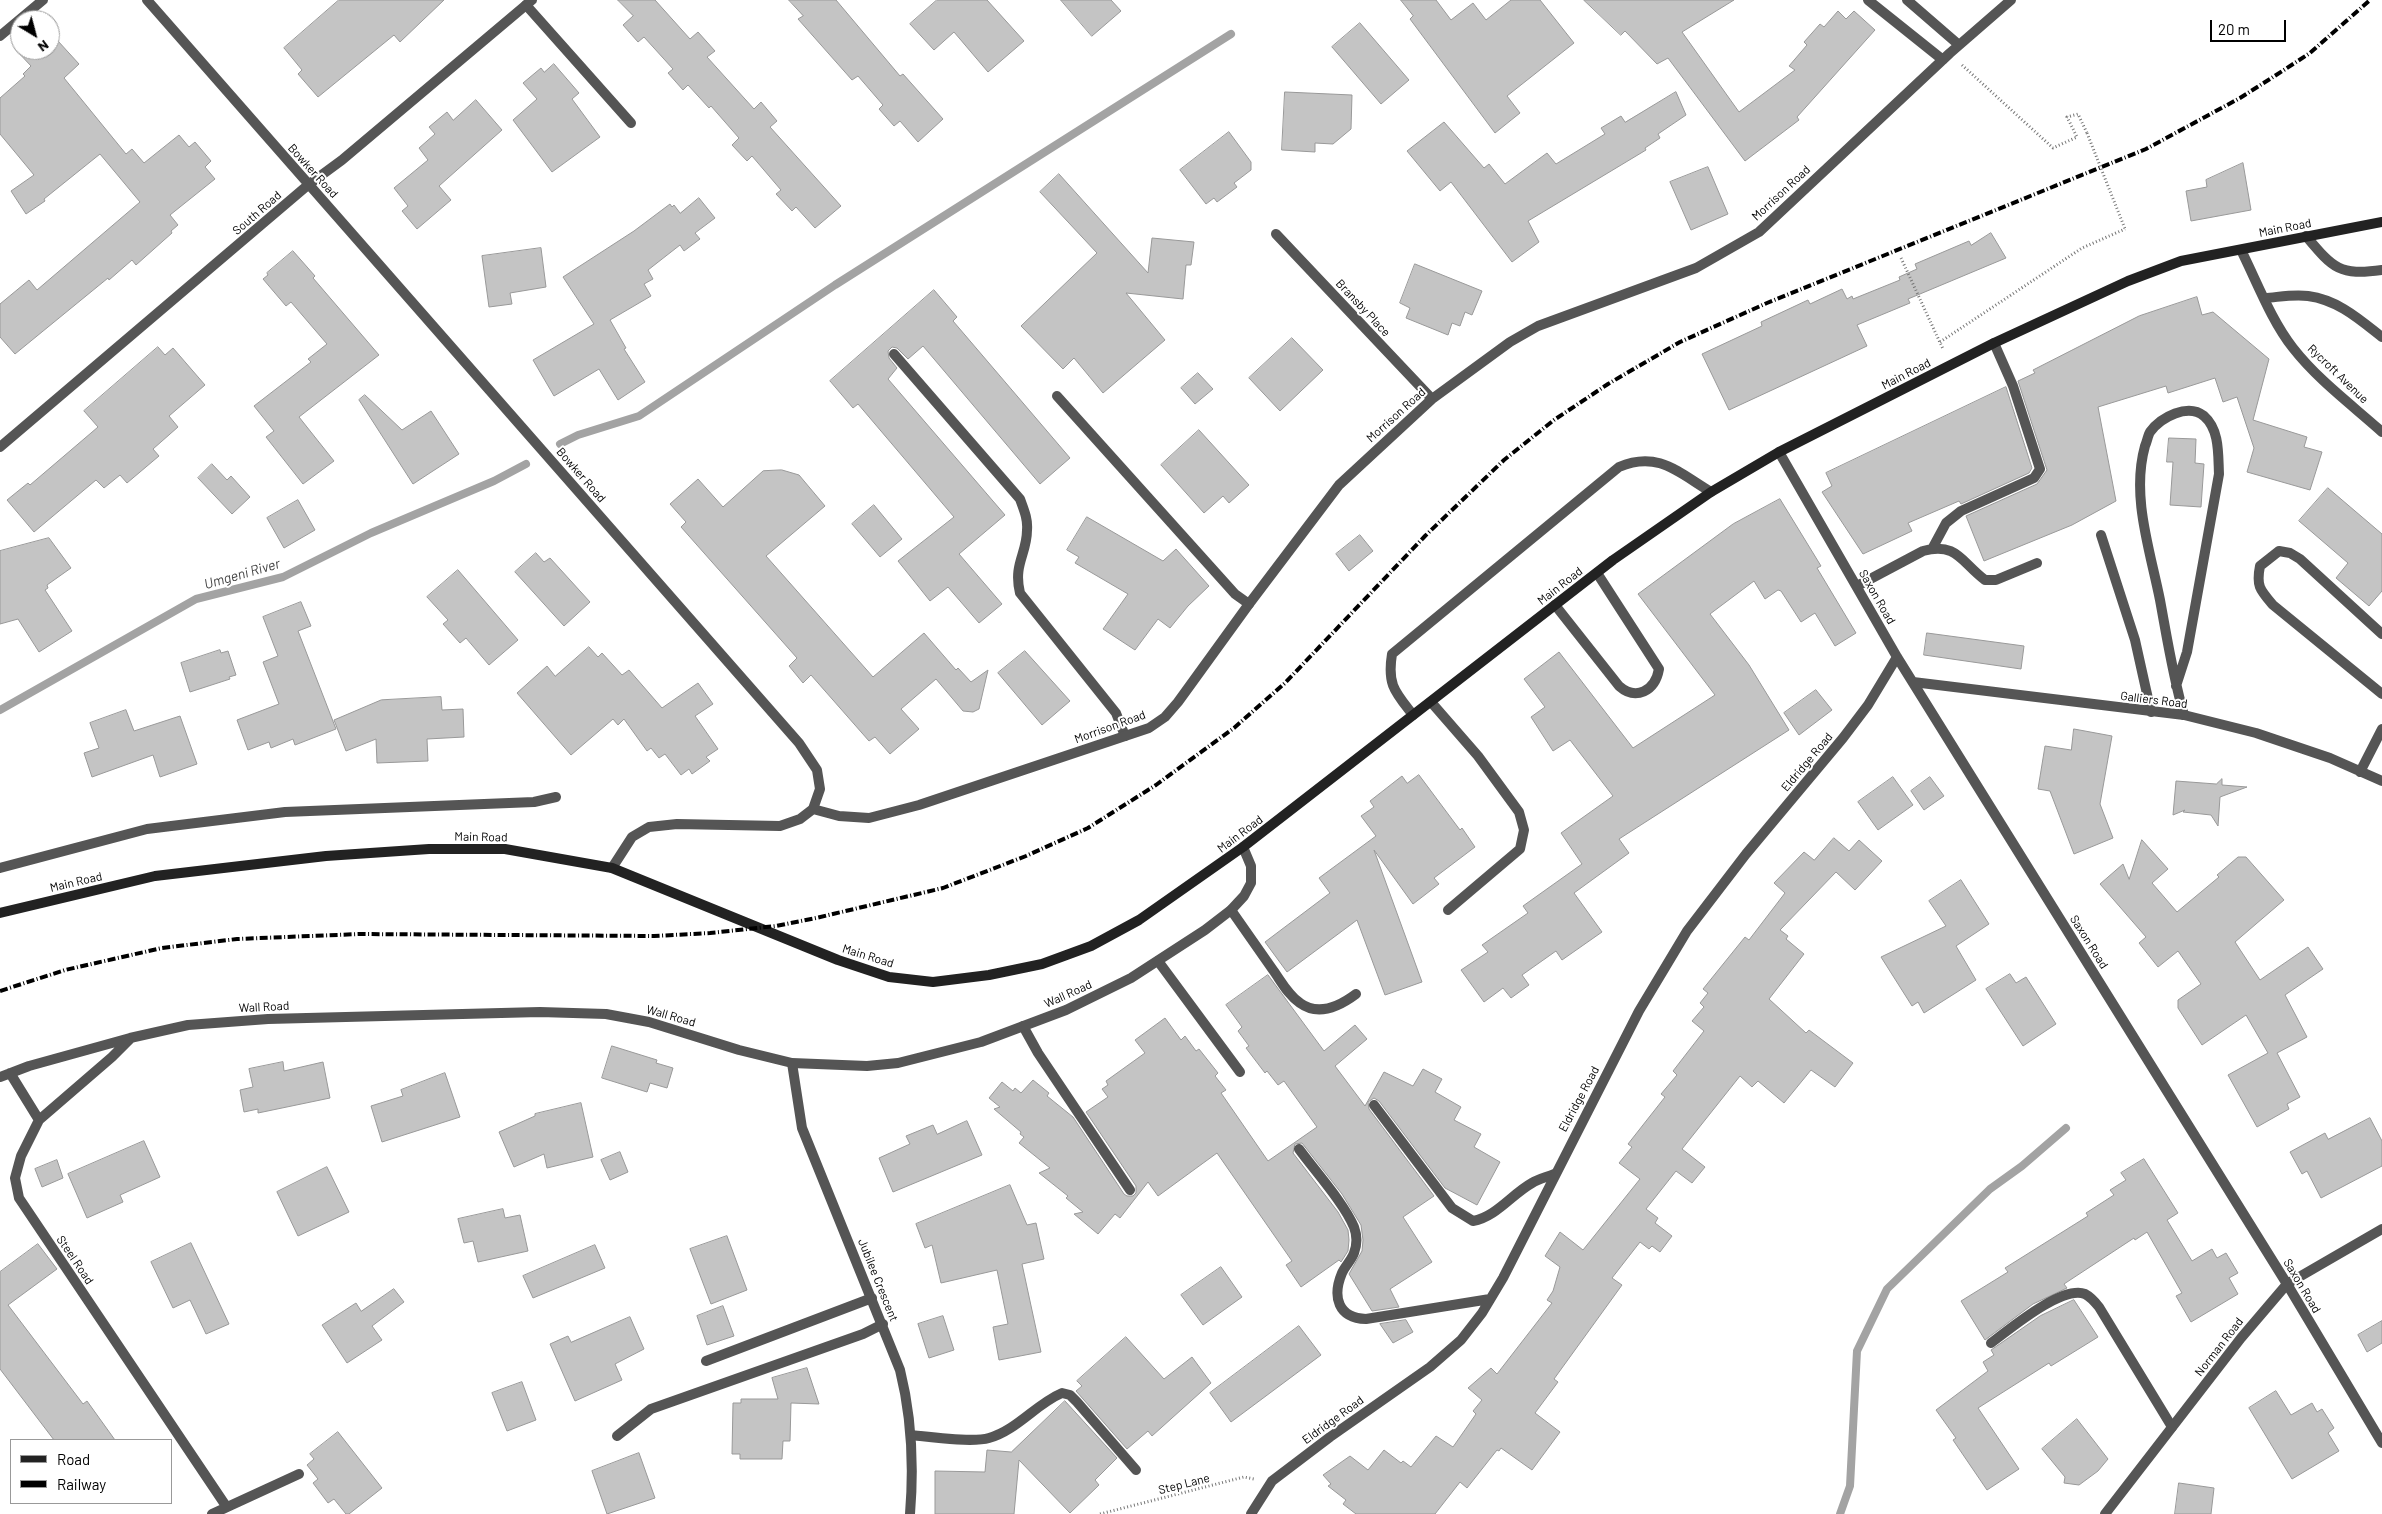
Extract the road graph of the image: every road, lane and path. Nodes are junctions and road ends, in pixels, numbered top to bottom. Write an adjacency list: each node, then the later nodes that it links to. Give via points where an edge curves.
1 (43, 0): 7 (street)
2 (147, 0): 11 (street, Bowker Road)
3 (1868, 0): 9 (street)
4 (1907, 0): 8 (street)
5 (2011, 0): 8 (street, Morrison Road)
6 (529, 2): 10 (street); 11 (street, South Road)
7 (0, 36)
8 (1960, 45): 9 (street, Morrison Road)
9 (1947, 57): 20 (path, bridge, via 2053,148 2076,138 2067,117 2078,114 2125,229 2082,248); 25 (street, Morrison Road, via 1759,232 1696,268 1538,326 1510,342)
10 (631, 124)
11 (308, 185): 27 (street, South Road); 51 (street, Bowker Road, via 799,743 817,770 820,789)
12 (2382, 222): 14 (main road, Main Road)
13 (1276, 234): 25 (street, Bransby Place)
14 (2306, 236): 15 (main road, Main Road); 17 (street, via 2340,270 2358,273)
15 (2242, 250): 18 (street, Rycroft Avenue); 21 (main road, Main Road, via 2181,261 2128,281)
16 (1901, 258): 20 (path)
17 (2382, 270)
18 (2265, 298): 19 (street, via 2307,296 2333,303 2357,316); 26 (street, Rycroft Avenue, via 2292,347)
19 (2382, 337)
20 (1940, 342): 23 (path)
21 (1994, 343): 23 (main road, Main Road); 31 (street, via 2013,386 2040,469 2034,478 1961,511 1946,523)
22 (894, 354): 47 (street, via 1020,499 1028,532 1016,579 1020,593 1116,713)
23 (1951, 365): 28 (main road, Main Road)
24 (1057, 396): 35 (street, via 1235,594)
25 (1432, 399): 35 (street, Morrison Road, via 1340,485)
26 (2382, 432)
27 (0, 447)
28 (1779, 452): 29 (main road, Main Road); 34 (street, Saxon Road)
29 (1711, 492): 33 (main road, Main Road); 44 (street, via 1665,464 1634,460 1619,467 1392,654 1389,673 1393,689)
30 (2100, 535): 43 (street, via 2135,640)
31 (1932, 549): 32 (street, via 1946,548 1954,552 1985,580 1996,580); 34 (street)
32 (2037, 563)
33 (1597, 573): 36 (main road, Main Road); 36 (street, via 1659,670 1657,680 1649,690 1638,695 1626,693)
34 (1857, 586): 38 (street, Saxon Road)
35 (1249, 604): 47 (street, Morrison Road, via 1164,717 1149,728)
36 (1555, 605): 42 (main road, Main Road)
37 (2382, 634): 41 (street, via 2290,553 2279,551 2260,566 2260,590 2273,604)
38 (1897, 657): 39 (street, Saxon Road); 68 (street, Eldridge Road, via 1843,738 1686,931 1639,1011)
39 (1913, 682): 43 (street, Galliers Road); 71 (street, Saxon Road)
40 (2176, 686): 40 (street, via 2143,519 2140,471 2150,432 2165,419 2192,411 2204,416 2212,427 2218,445 2218,474 2187,652); 45 (street)
41 (2382, 694)
42 (1431, 702): 44 (main road, Main Road); 56 (street, via 1478,756 1514,805 1524,830 1520,848)
43 (2151, 712): 45 (street, Galliers Road)
44 (1413, 715): 52 (main road, Main Road)
45 (2184, 715): 48 (street, Galliers Road, via 2256,732)
46 (2382, 729): 48 (street)
47 (1125, 736): 51 (street, Morrison Road, via 919,805 869,818 839,816)
48 (2360, 772): 49 (street, Galliers Road)
49 (2382, 781)
50 (556, 797): 53 (street, via 534,802 285,812 147,829)
51 (813, 809): 54 (street, via 800,819 780,826 677,824 649,827 632,837)
52 (1243, 847): 54 (main road, Main Road, via 1139,920 1091,946 1042,964 933,982 890,977 838,960); 55 (street, Wall Road, via 1251,866 1251,883)
53 (0, 868)
54 (612, 868): 57 (main road, Main Road, via 505,849 429,849 326,856 155,876)
55 (1231, 910): 58 (street, Wall Road); 59 (street, via 1288,992 1300,1004 1332,1009)
56 (1448, 910)
57 (0, 913)
58 (1158, 961): 60 (street, Wall Road, via 1066,1010); 63 (street)
59 (1356, 994)
60 (1023, 1026): 62 (street, Wall Road, via 981,1042 898,1063 838,1066); 69 (street)
61 (130, 1038): 62 (street, Wall Road, via 188,1025 268,1019 579,1012 649,1022); 64 (street, Wall Road); 66 (street, Steel Road)
62 (792, 1063): 72 (street, Jubilee Crescent, via 802,1128)
63 (1240, 1072)
64 (5, 1075): 66 (street)
65 (1374, 1105): 68 (street, via 1452,1208 1473,1221 1481,1220 1533,1182)
66 (39, 1120): 84 (street, Steel Road, via 14,1178 19,1198)
67 (1299, 1149): 73 (street, via 1346,1212 1354,1228 1357,1241 1354,1253 1342,1273 1338,1288 1338,1300 1344,1312 1352,1318 1366,1319)
68 (1554, 1174): 73 (street, Eldridge Road)
69 (1130, 1190)
70 (2382, 1229): 71 (street, Norman Road)
71 (2287, 1284): 77 (street, Norman Road); 80 (street, Saxon Road)
72 (872, 1298): 74 (street, Jubilee Crescent); 76 (street)
73 (1490, 1299): 83 (street, Eldridge Road, via 1461,1340 1430,1367)
74 (883, 1324): 78 (street, Jubilee Crescent, via 908,1400); 79 (street, via 863,1334 651,1409)
75 (1991, 1342): 77 (street, via 2057,1298 2086,1294 2099,1307)
76 (706, 1362)
77 (2172, 1427): 89 (street, Norman Road)
78 (911, 1435): 81 (street, via 988,1439 1062,1392 1077,1402); 86 (street, Jubilee Crescent)
79 (617, 1436)
80 (2382, 1443)
81 (1136, 1470)
82 (300, 1474): 84 (street)
83 (1272, 1480): 87 (path, Step Lane, via 1244,1477); 88 (street, Eldridge Road)
84 (226, 1506): 85 (street)
85 (212, 1514)
86 (910, 1514)
87 (1100, 1514)
88 (1251, 1514)
89 (2105, 1514)

